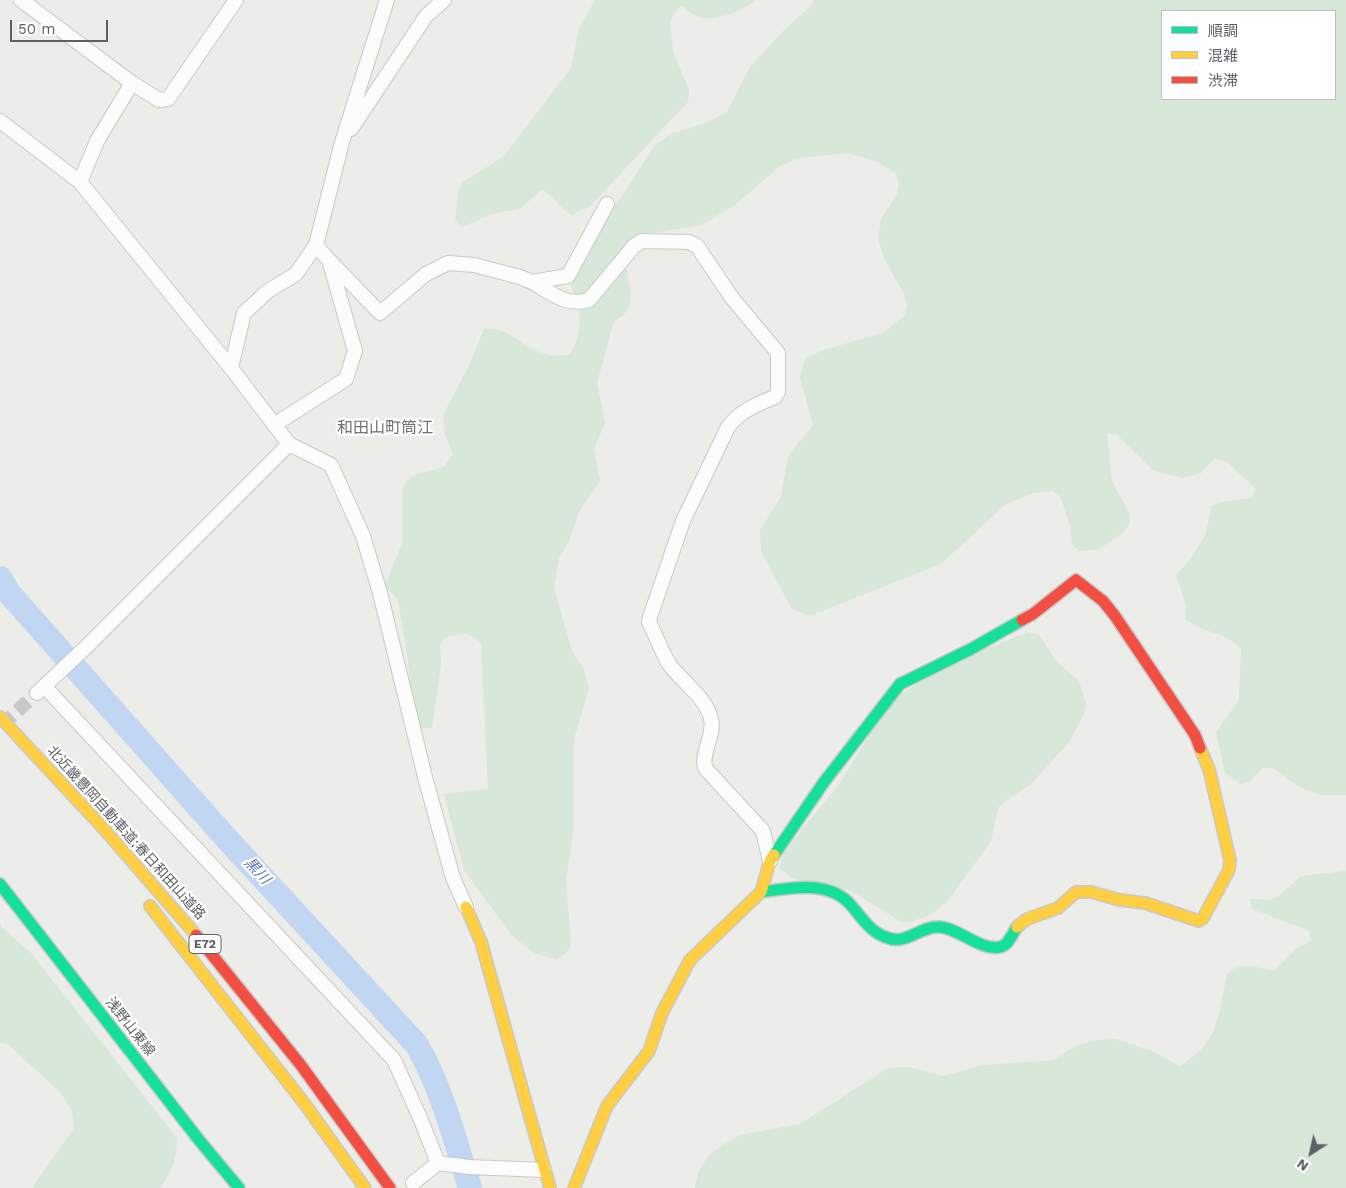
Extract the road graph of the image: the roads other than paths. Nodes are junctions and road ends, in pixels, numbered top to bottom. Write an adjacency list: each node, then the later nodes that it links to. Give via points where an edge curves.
1 (21, 0): 5 (street)
2 (236, 0): 5 (street, via 168,99 159,100)
3 (387, 0): 7 (street)
4 (444, 0): 7 (street, via 426,16)
5 (132, 83): 8 (street, via 97,141)
6 (0, 121): 8 (street)
7 (342, 142): 10 (street)
8 (80, 182): 13 (street)
9 (607, 204): 12 (street, via 568,276)
10 (316, 245): 11 (street); 13 (street, via 296,274 268,291 244,313)
11 (329, 260): 12 (street, via 380,313 426,274 448,263 474,265); 14 (street, via 355,351 346,379)
12 (532, 282): 19 (street, via 566,301 579,303 589,300 634,246 642,241 689,242 697,246 732,298 778,354 778,392 775,397 756,404 735,418 728,427 683,521 649,622 669,663 702,701 711,718 712,732 703,759 705,768 763,831)
13 (231, 368): 14 (street)
14 (274, 425): 15 (street)
15 (289, 444): 23 (street, via 331,465 363,536 426,781 454,878); 24 (street, via 40,689 394,1060)
16 (0, 716): 29 (main road, 北近畿豊岡自動車道;春日和田山道路 / E72, via 188,923 317,1086)
17 (0, 723): 18 (main road, 北近畿豊岡自動車道;春日和田山道路)
18 (77, 816)
19 (770, 861): 21 (main road); 21 (main road, via 824,782 900,684 1033,614 1076,580 1102,600 1115,616 1195,735 1209,769 1230,860 1229,870 1199,921 1145,903 1076,892 1058,908 1020,922 1006,943 998,947 934,927 898,941 888,939 863,922 847,901 834,892 798,887)
20 (0, 884): 27 (main road, 浅野山東線)
21 (761, 892): 31 (main road, via 690,960 662,1013 649,1051 607,1106)
22 (145, 900): 28 (main road, E72, via 304,1103)
23 (466, 907): 25 (main road, via 481,942 534,1124)
24 (438, 1163): 25 (street); 26 (street)
25 (544, 1170): 30 (main road)
26 (413, 1183)
27 (239, 1188)
28 (365, 1188)
29 (390, 1188)
30 (550, 1188)
31 (574, 1188)

